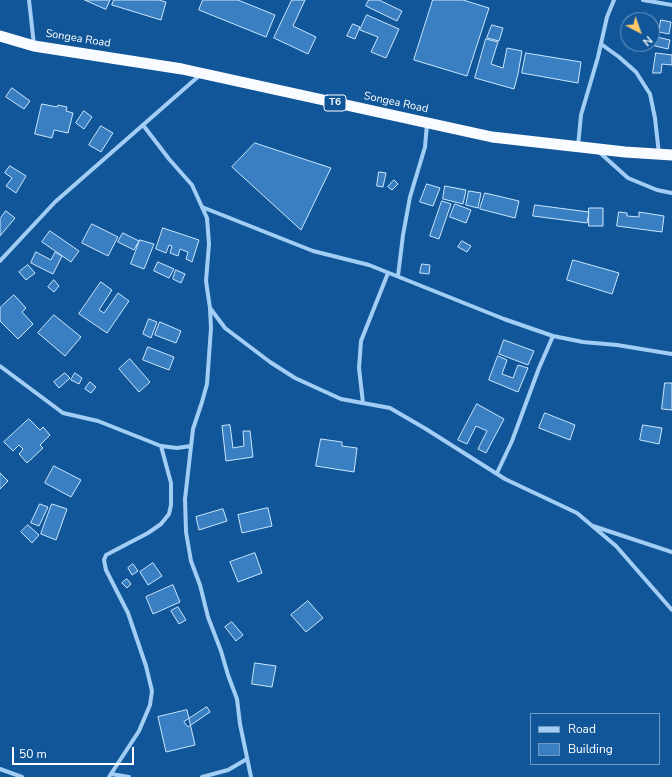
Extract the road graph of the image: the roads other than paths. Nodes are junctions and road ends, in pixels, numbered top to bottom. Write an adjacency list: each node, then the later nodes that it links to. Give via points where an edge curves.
1 (29, 0): 7 (street)
2 (614, 0): 6 (street)
3 (643, 0): 4 (street)
4 (672, 5)
5 (0, 36): 7 (highway, Songea Road / T6)
6 (601, 44): 11 (street, via 581,115); 13 (street, via 636,72 650,94)
7 (34, 46): 8 (highway, Songea Road / T6)
8 (201, 73): 9 (highway, Songea Road / T6); 10 (street)
9 (428, 123): 11 (highway, Songea Road / T6, via 492,137); 19 (street, via 425,147 410,197)
10 (143, 126): 16 (street, via 192,185); 17 (street, via 55,202)
11 (578, 147): 12 (highway, Songea Road / T6)
12 (596, 149): 13 (highway, Songea Road / T6); 15 (street, via 628,178)
13 (659, 154): 14 (highway, Songea Road / T6)
14 (672, 155)
15 (672, 193)
16 (202, 207): 18 (street, via 313,251 369,265); 20 (street, via 207,218 209,244 206,281)
17 (0, 261)
18 (388, 273): 19 (street); 24 (street, via 361,341 359,368)
19 (398, 276): 21 (street)
20 (210, 308): 24 (street, via 225,328 270,362 296,378 341,399); 26 (street, via 211,328 206,384 193,429)
21 (553, 336): 22 (street); 27 (street, via 512,441)
22 (672, 354)
23 (0, 366): 25 (street, via 63,413 98,422)
24 (362, 403): 27 (street, via 390,408)
25 (161, 446): 26 (street); 33 (street, via 171,483 169,514 161,524 148,533 106,554 104,560 106,570 128,613 152,692 150,705 138,731)
26 (191, 446): 31 (street, via 185,499 186,532 191,561 237,699)
27 (496, 473): 28 (street, via 577,514)
28 (591, 525): 29 (street); 30 (street, via 616,546)
29 (672, 552)
30 (672, 610)
31 (247, 759): 36 (street, via 228,770); 37 (street)
32 (0, 769): 34 (street)
33 (110, 776): 35 (street)
34 (22, 777)
35 (129, 777)
36 (202, 777)
37 (251, 777)

